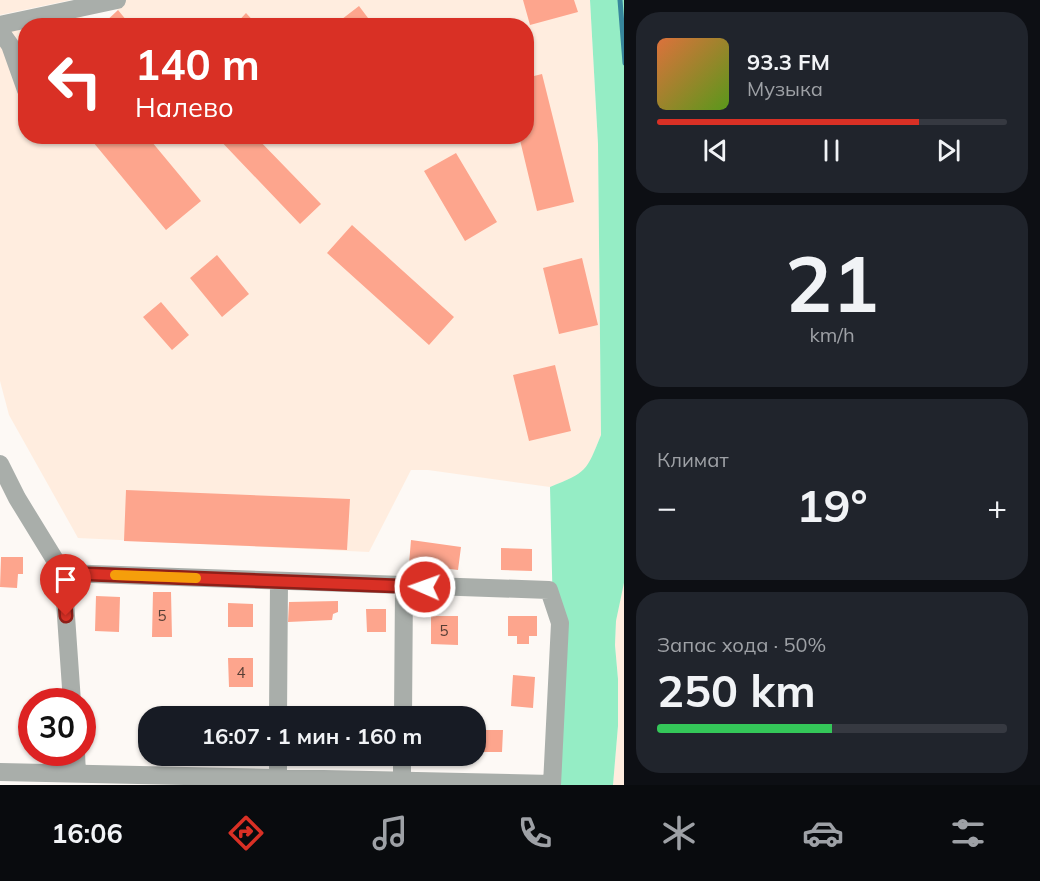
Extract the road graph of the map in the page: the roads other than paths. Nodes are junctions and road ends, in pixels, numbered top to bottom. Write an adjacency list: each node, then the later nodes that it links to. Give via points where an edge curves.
1 (117, 0): 2 (street)
2 (33, 18)
3 (18, 21): 4 (street)
4 (0, 25)
5 (0, 31): 6 (street)
6 (18, 68)
7 (0, 464): 8 (street)
8 (63, 573): 9 (street); 11 (street)
9 (279, 582): 10 (street); 12 (street)
10 (404, 586): 13 (street); 21 (street, via 549,590 560,623)
11 (71, 688)
12 (278, 706)
13 (403, 706)
14 (77, 766): 18 (street)
15 (278, 766): 19 (street)
16 (402, 766): 20 (street)
17 (0, 772): 18 (street)
18 (77, 774): 19 (street)
19 (278, 779): 20 (street)
20 (402, 783): 21 (street)
21 (552, 784)

